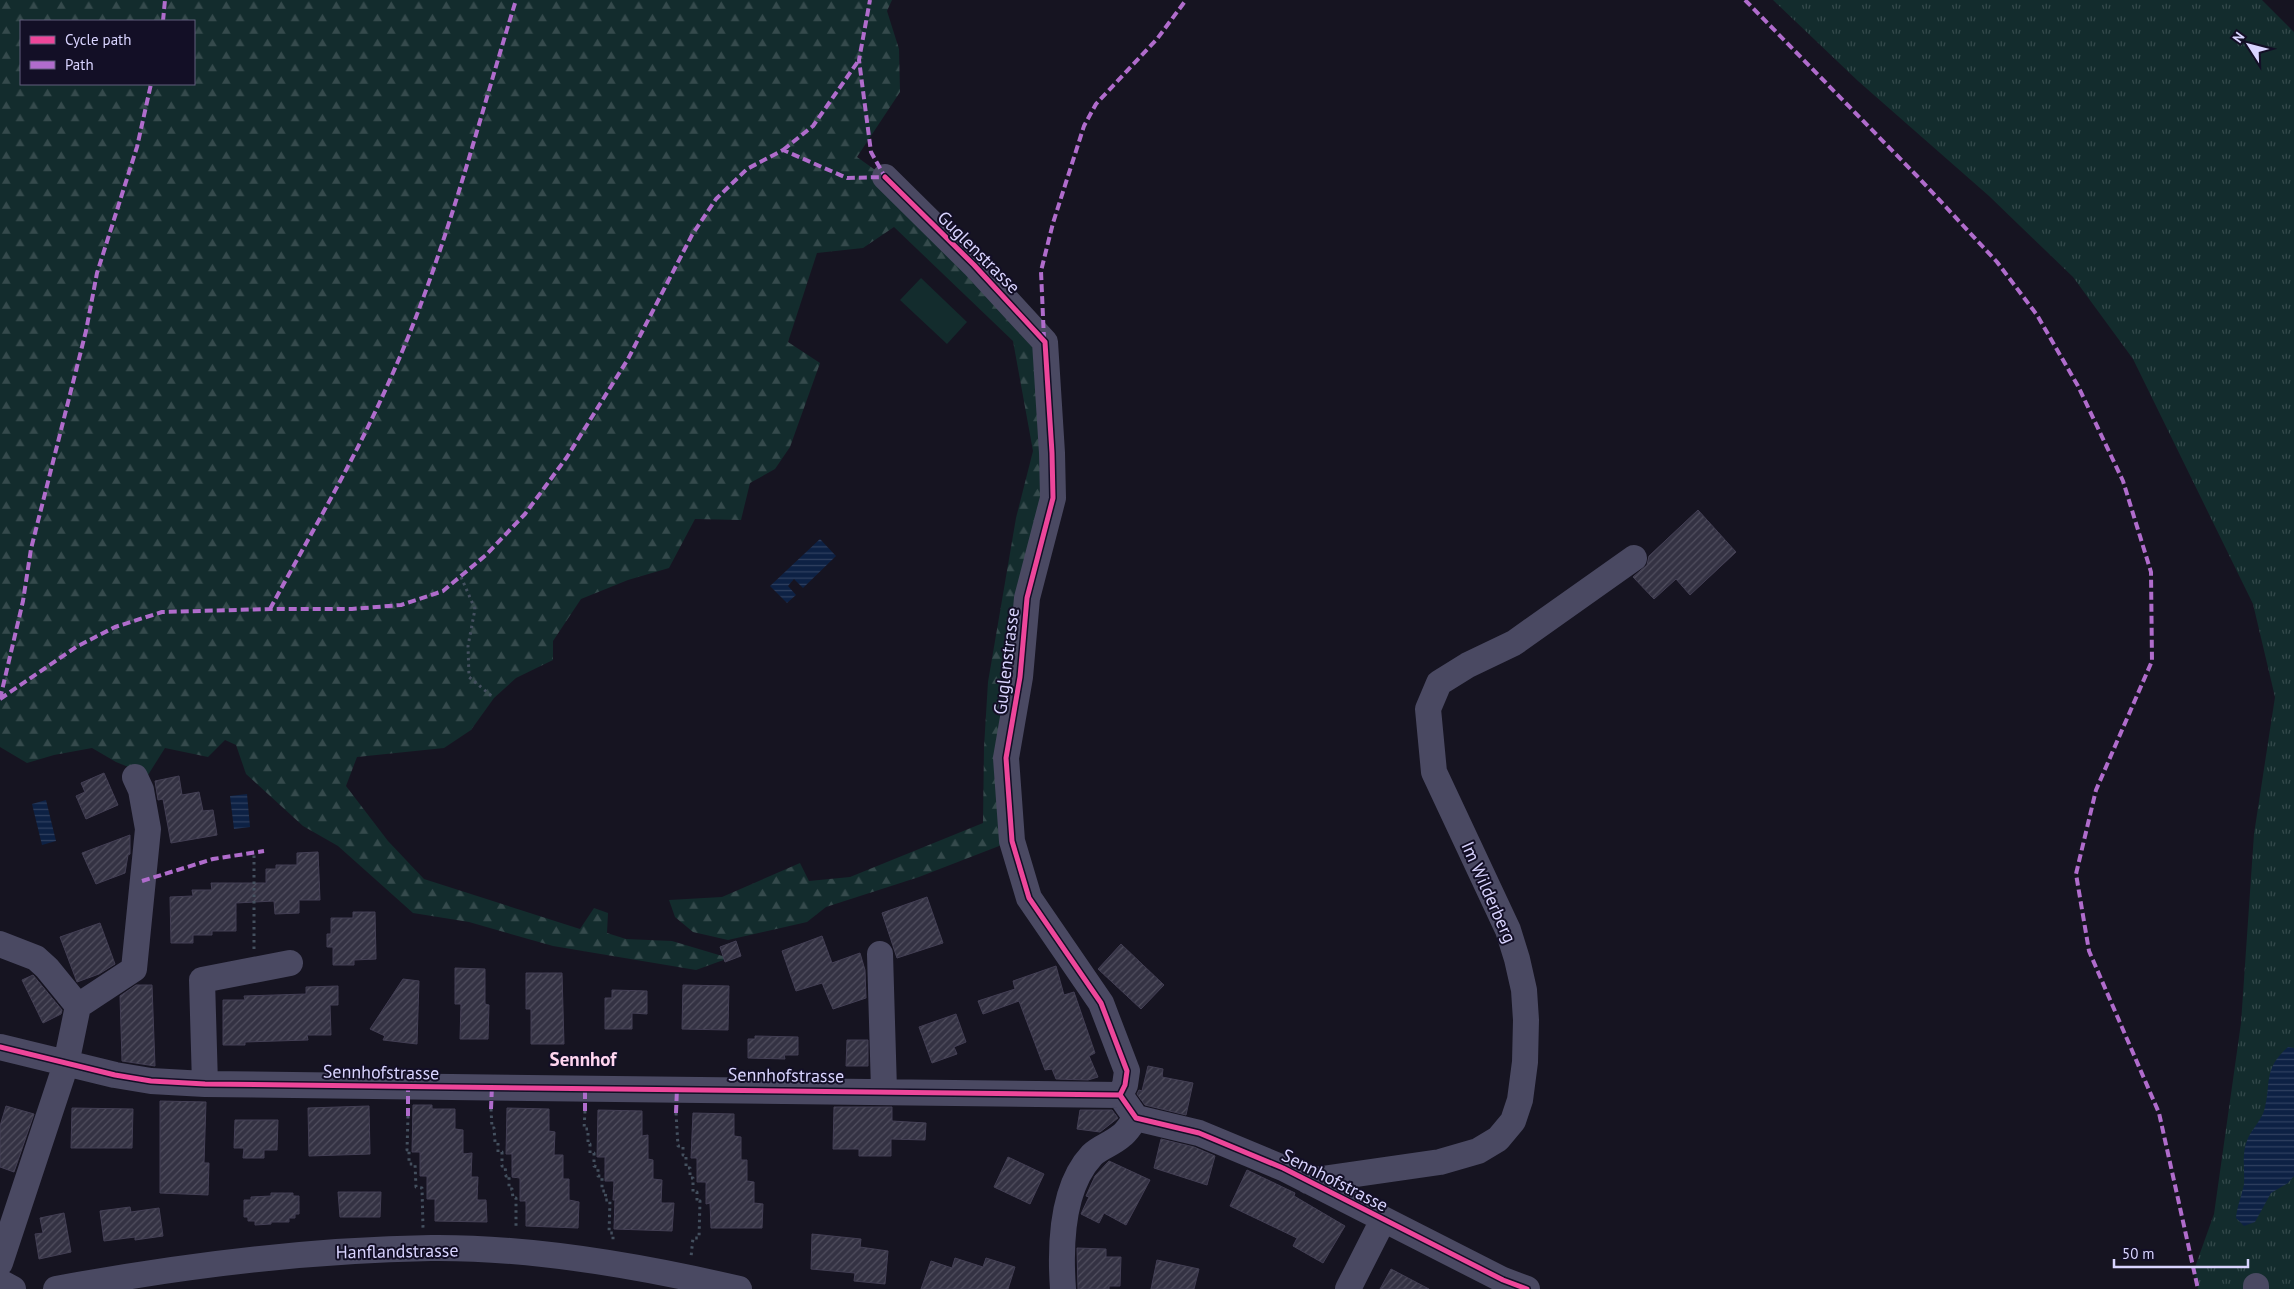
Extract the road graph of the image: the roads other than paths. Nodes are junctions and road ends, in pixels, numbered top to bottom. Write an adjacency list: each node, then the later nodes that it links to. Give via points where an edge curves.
1 (885, 177): 12 (street, Guglenstrasse, via 974,265 1045,342 1053,498 1027,598 1020,677 1006,758 1012,841 1029,898 1101,1003 1127,1071)
2 (1634, 558): 14 (street, Im Wilderberg, via 1514,643 1440,682 1428,709 1434,772 1508,930 1524,990 1524,1062 1520,1100 1513,1121 1498,1139 1478,1151 1440,1162)
3 (135, 777): 7 (street, via 141,790 148,829 134,969)
4 (0, 944): 7 (street, via 36,958)
5 (880, 954): 11 (street)
6 (280, 965): 10 (street, via 202,980)
7 (78, 1006): 9 (street)
8 (0, 1047): 9 (street, Sennhofstrasse)
9 (66, 1064): 10 (street, Sennhofstrasse, via 151,1081); 16 (street)
10 (204, 1084): 11 (street, Sennhofstrasse)
11 (884, 1090): 12 (street, Sennhofstrasse)
12 (1120, 1095): 13 (street)
13 (1136, 1118): 14 (street, Sennhofstrasse, via 1199,1133); 21 (street, via 1122,1136 1092,1155 1080,1172 1063,1229)
14 (1308, 1181): 15 (street, Sennhofstrasse)
15 (1383, 1220): 22 (street); 23 (street, Sennhofstrasse)
16 (0, 1264)
17 (0, 1282): 18 (street)
18 (13, 1289)
19 (56, 1289): 20 (street, Hanflandstrasse, via 153,1271 294,1254 433,1248 613,1264)
20 (739, 1289)
21 (1063, 1289)
22 (1348, 1289)
23 (1527, 1289)

